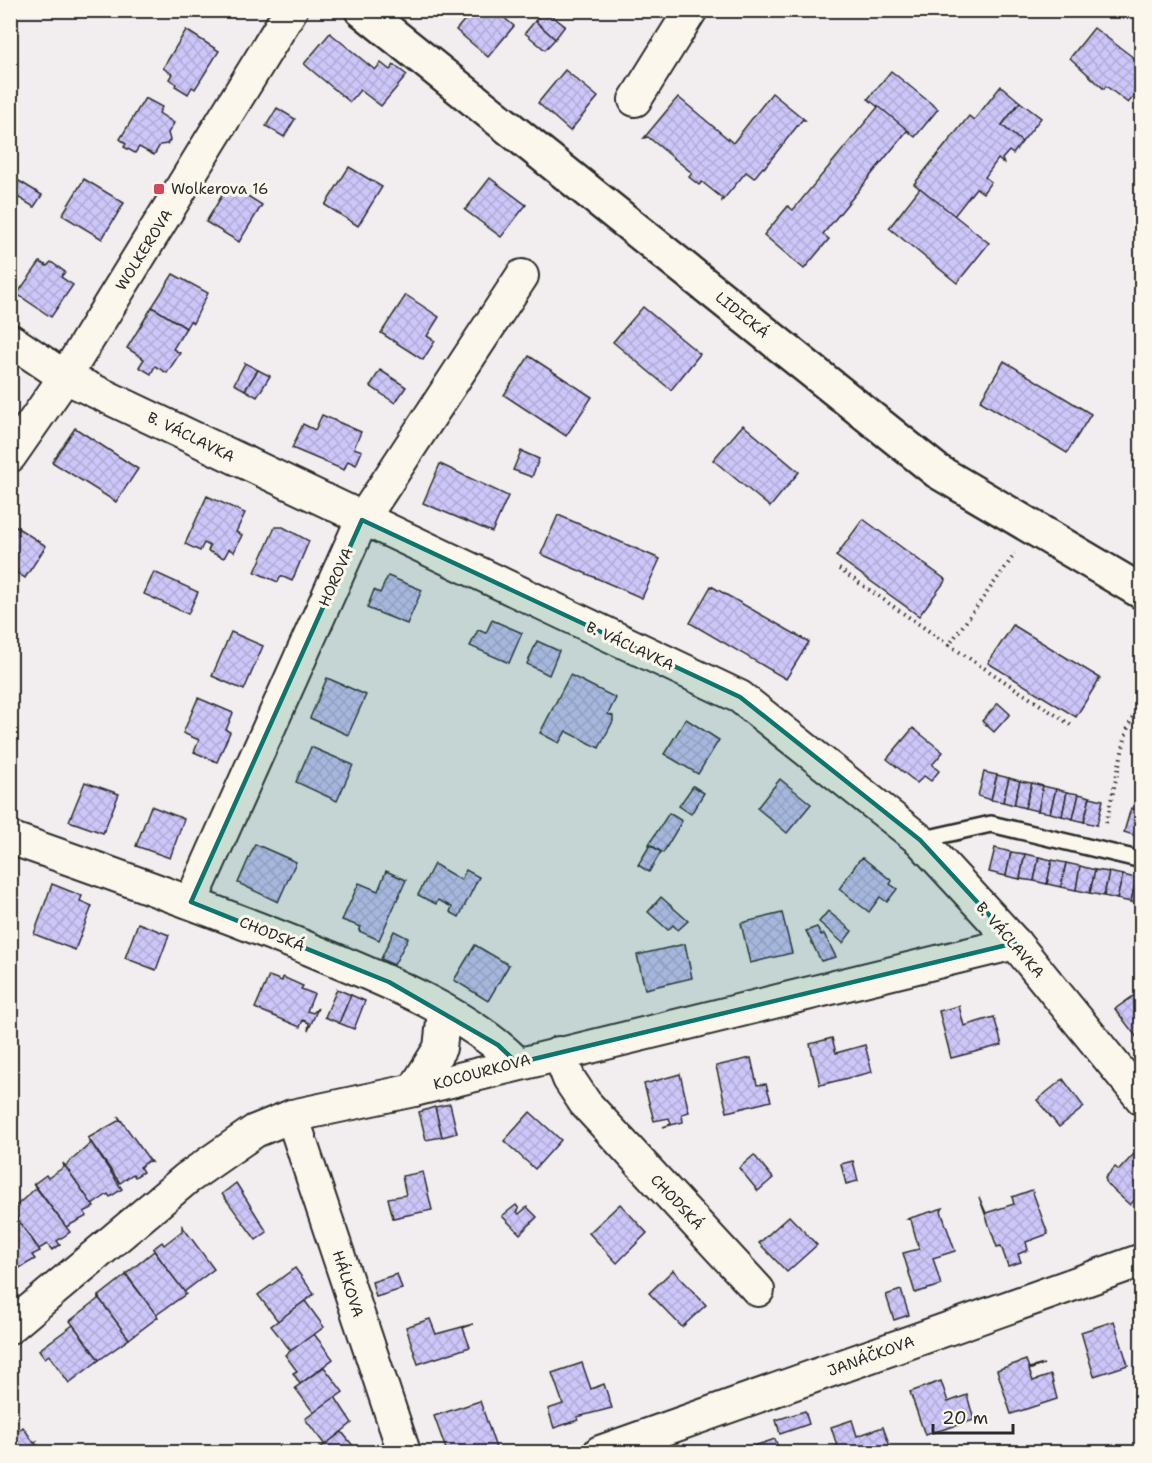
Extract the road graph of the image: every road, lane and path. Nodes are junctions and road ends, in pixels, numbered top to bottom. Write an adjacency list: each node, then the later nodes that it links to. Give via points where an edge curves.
1 (291, 10): 7 (street, WOLKEROVA)
2 (362, 10): 12 (main road, LIDICKÁ, via 937,471)
3 (692, 10): 4 (street)
4 (635, 100)
5 (522, 276): 9 (street, HOROVA)
6 (10, 340): 7 (street, B. VÁCLAVKA)
7 (66, 377): 8 (street, WOLKEROVA); 9 (street, B. VÁCLAVKA)
8 (10, 456)
9 (362, 520): 18 (street, B. VÁCLAVKA, via 740,697); 20 (street, HOROVA)
10 (1015, 554): 13 (path)
11 (839, 569): 13 (path)
12 (1142, 592)
13 (949, 645): 15 (path)
14 (1142, 696): 16 (path, via 1127,729)
15 (1071, 725)
16 (1106, 823)
17 (10, 838): 20 (street, CHODSKÁ)
18 (920, 840): 19 (lane, via 991,824); 21 (street, B. VÁCLAVKA)
19 (1142, 860)
20 (191, 902): 22 (street, CHODSKÁ, via 390,982)
21 (1015, 943): 23 (street, KOCOURKOVA); 26 (street, B. VÁCLAVKA)
22 (444, 1012): 24 (street, CHODSKÁ, via 498,1045); 25 (street, via 440,1048)
23 (559, 1053): 24 (street, KOCOURKOVA); 29 (street, CHODSKÁ, via 569,1079 585,1102)
24 (517, 1063): 25 (street, KOCOURKOVA)
25 (414, 1090): 27 (street, KOCOURKOVA)
26 (1142, 1099)
27 (292, 1116): 30 (street, KOCOURKOVA, via 255,1131 186,1179); 31 (street, HÁLKOVA)
28 (1142, 1260): 32 (street, JANÁČKOVA)
29 (758, 1290)
30 (10, 1327)
31 (404, 1452)
32 (600, 1452)

